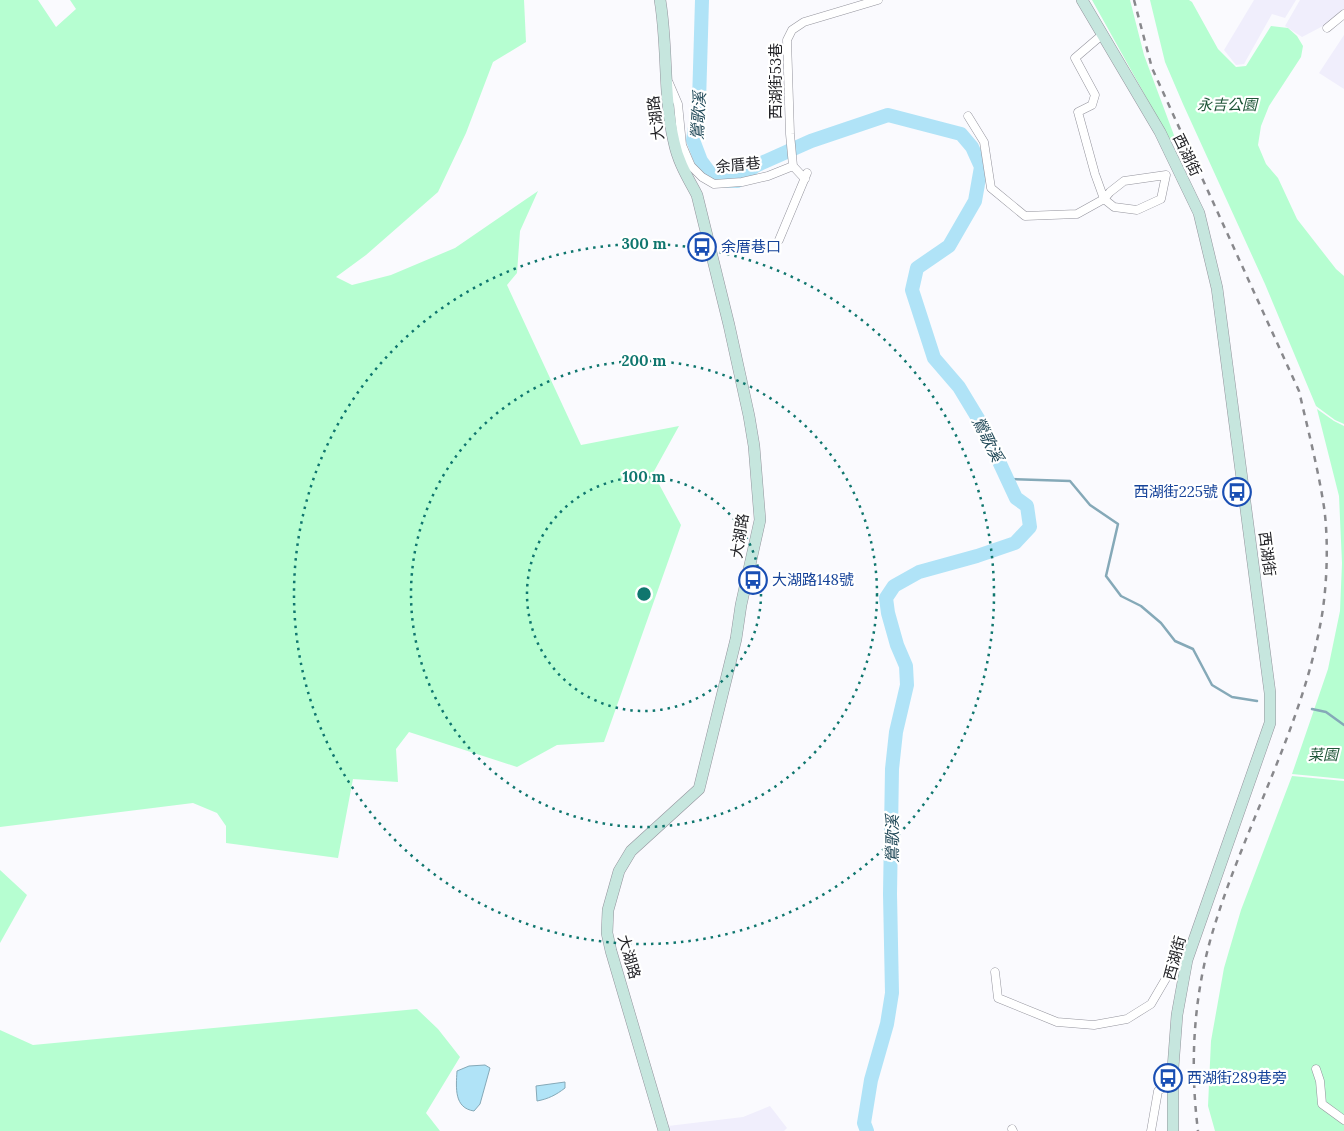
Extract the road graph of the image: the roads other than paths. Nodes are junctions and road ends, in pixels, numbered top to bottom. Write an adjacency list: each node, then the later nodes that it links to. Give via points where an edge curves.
1 (660, 0): 7 (street, 大湖路)
2 (878, 0): 9 (street, 西湖街53巷, via 804,22 792,30 787,40)
3 (1082, 0): 6 (street, 西湖街)
4 (1344, 14): 5 (street)
5 (1327, 28)
6 (1103, 34): 10 (street, via 1075,58 1095,95 1092,104 1078,112); 12 (street, 西湖街, via 1160,132 1199,213 1217,288 1270,693 1270,723)
7 (668, 79): 9 (street, 余厝巷, via 678,104 682,145 691,166 702,177 714,184 742,182); 17 (street, 大湖路, via 674,144 682,168 697,195 743,387 754,446 760,520 736,639 699,789 631,852 619,871 608,910 607,933 611,951)
8 (968, 116): 10 (street, via 984,142 991,188 1026,216 1077,214)
9 (793, 166): 11 (street, via 806,176)
10 (1104, 199): 10 (street, via 1114,208 1137,210 1161,199 1166,176 1124,180)
11 (779, 240)
12 (1187, 960): 13 (street, via 1168,975 1151,1004 1127,1019 1094,1025 1057,1022 998,998); 15 (street, 西湖街, via 1177,1015)
13 (995, 972)
14 (1316, 1070): 16 (street, via 1322,1104)
15 (1173, 1082): 18 (street, via 1158,1090); 19 (street, 西湖街)
16 (1344, 1120)
17 (664, 1131)
18 (1151, 1131)
19 (1173, 1131)

